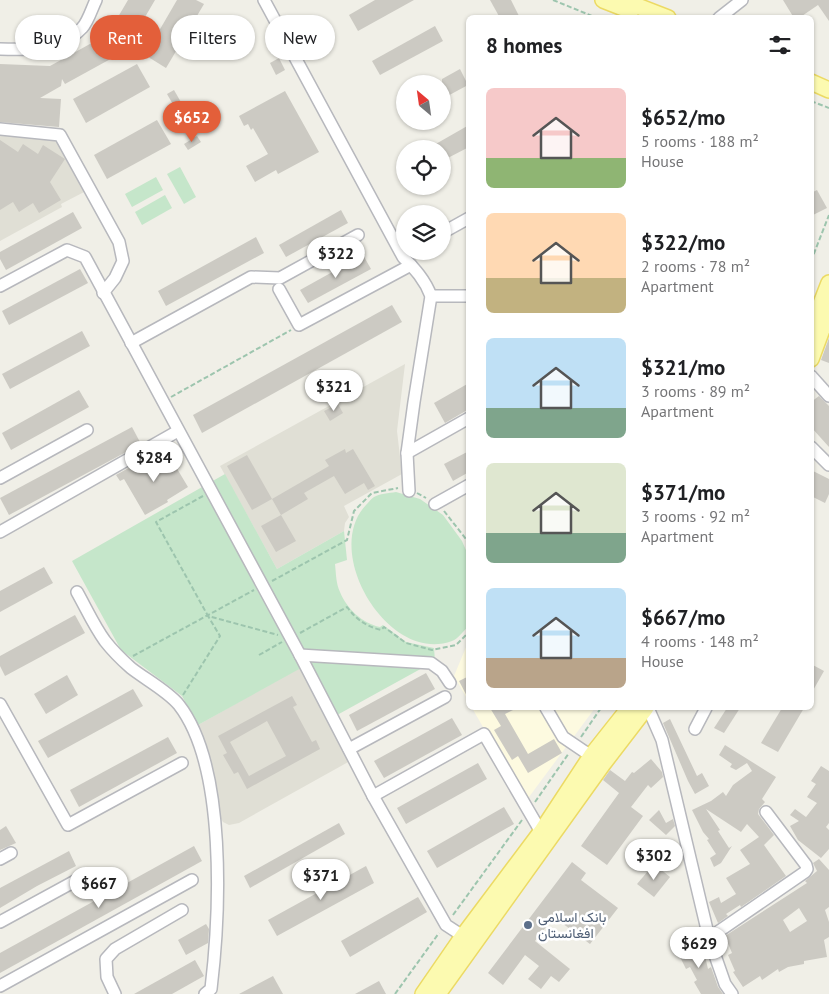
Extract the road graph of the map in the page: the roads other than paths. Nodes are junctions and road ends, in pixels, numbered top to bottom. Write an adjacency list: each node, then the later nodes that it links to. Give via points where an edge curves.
1 (96, 0): 9 (street, via 83,28 58,45 31,50)
2 (264, 0): 18 (street)
3 (602, 0): 6 (main road)
4 (622, 0): 7 (main road)
5 (742, 0): 8 (street)
6 (640, 15)
7 (660, 15)
8 (723, 15)
9 (0, 49)
10 (814, 73): 11 (main road)
11 (829, 79)
12 (814, 83): 13 (main road)
13 (829, 90)
14 (0, 129): 24 (street, via 60,135 119,242 123,261)
15 (466, 220): 16 (street)
16 (451, 228)
17 (358, 235): 30 (street, via 280,278 251,277)
18 (396, 235)
19 (406, 260): 23 (street, via 299,325)
20 (410, 260): 25 (street)
21 (829, 283): 27 (main road)
22 (0, 286): 24 (street, via 67,250 85,257)
23 (279, 289)
24 (103, 293): 30 (street)
25 (431, 296): 26 (street); 37 (street)
26 (466, 296)
27 (821, 302): 28 (main road); 29 (main road)
28 (814, 321)
29 (814, 342)
30 (131, 344): 35 (street)
31 (814, 379): 32 (street)
32 (829, 396)
33 (466, 420): 37 (street)
34 (87, 430): 39 (street)
35 (178, 431): 43 (street); 45 (street)
36 (814, 450): 38 (street)
37 (407, 453): 41 (street)
38 (829, 465)
39 (0, 478)
40 (466, 487): 42 (street)
41 (409, 491)
42 (434, 504)
43 (0, 532)
44 (77, 592): 71 (street, via 104,641 177,703 200,746 210,782 217,892 212,989)
45 (300, 655): 46 (street, via 431,663); 55 (street)
46 (450, 683)
47 (445, 697): 55 (street)
48 (0, 704): 57 (street, via 68,825)
49 (547, 710): 56 (street, via 562,737)
50 (628, 710): 56 (main road)
51 (645, 710): 56 (main road)
52 (648, 710): 67 (street, via 662,740)
53 (705, 710): 54 (street)
54 (695, 729)
55 (349, 749): 58 (street)
56 (597, 760): 60 (main road); 68 (main road)
57 (182, 763)
58 (373, 796): 60 (street, via 484,734); 68 (street, via 446,925)
59 (766, 812): 67 (street, via 807,869)
60 (541, 832): 68 (main road)
61 (12, 853): 62 (street)
62 (0, 860)
63 (88, 874): 66 (street)
64 (192, 880): 69 (street)
65 (182, 910): 70 (street, via 115,949 106,959 107,976)
66 (0, 922)
67 (709, 938): 74 (street, via 724,984)
68 (469, 940): 72 (main road); 73 (main road)
69 (0, 986)
70 (115, 994)
71 (205, 994)
72 (423, 994)
73 (438, 994)
74 (732, 994)

